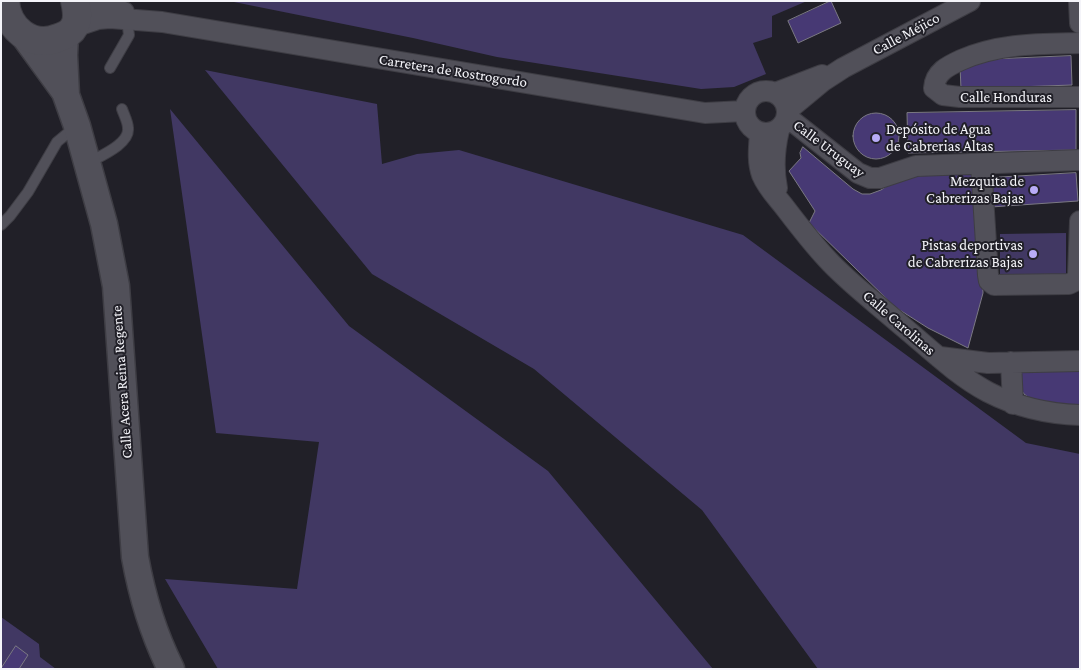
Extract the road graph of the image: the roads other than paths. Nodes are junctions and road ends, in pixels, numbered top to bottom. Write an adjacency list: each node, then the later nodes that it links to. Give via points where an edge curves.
1 (87, 1): 7 (street)
2 (970, 1): 11 (street, Calle Méjico)
3 (1078, 1): 8 (street)
4 (10, 20): 6 (main road, via 38,41 52,41); 13 (street)
5 (127, 20): 6 (street, via 110,18); 7 (street); 10 (lane, via 129,35)
6 (71, 22): 13 (street, via 64,56)
7 (162, 22): 16 (street, Carretera de Rostrogordo, via 705,113)
8 (1080, 23)
9 (1080, 43): 14 (street, Calle Honduras, via 1022,44 980,51 940,72 934,88 943,95 960,97)
10 (110, 68)
11 (843, 68): 12 (street, Calle Méjico); 17 (street, Calle Méjico, via 805,95)
12 (774, 92): 16 (street, via 754,94); 17 (street, via 781,96)
13 (66, 95): 18 (street, Calle Acera Reina Regente)
14 (1080, 97)
15 (122, 109): 20 (lane, via 128,126 125,140)
16 (744, 111): 17 (street, via 751,128)
17 (778, 123): 21 (street, Calle Uruguay, via 858,174 870,178 880,178 916,166); 24 (street, Calle Carolinas, via 774,169 784,207 828,261)
18 (77, 126): 20 (street, Calle Acera Reina Regente); 23 (lane, via 57,142 28,192)
19 (1080, 160): 21 (street, Calle Uruguay)
20 (87, 164): 29 (street, Calle Acera Reina Regente, via 104,224 116,286 135,557 150,622)
21 (981, 164): 22 (street, via 989,281 994,285 1075,282)
22 (1080, 221)
23 (1, 225)
24 (939, 357): 26 (street, Calle Carolinas, via 988,363); 27 (street, via 962,376)
25 (1080, 361): 26 (street, Calle Carolinas)
26 (1011, 362): 27 (street)
27 (1013, 404): 28 (street, via 1046,412)
28 (1080, 415)
29 (172, 669)

